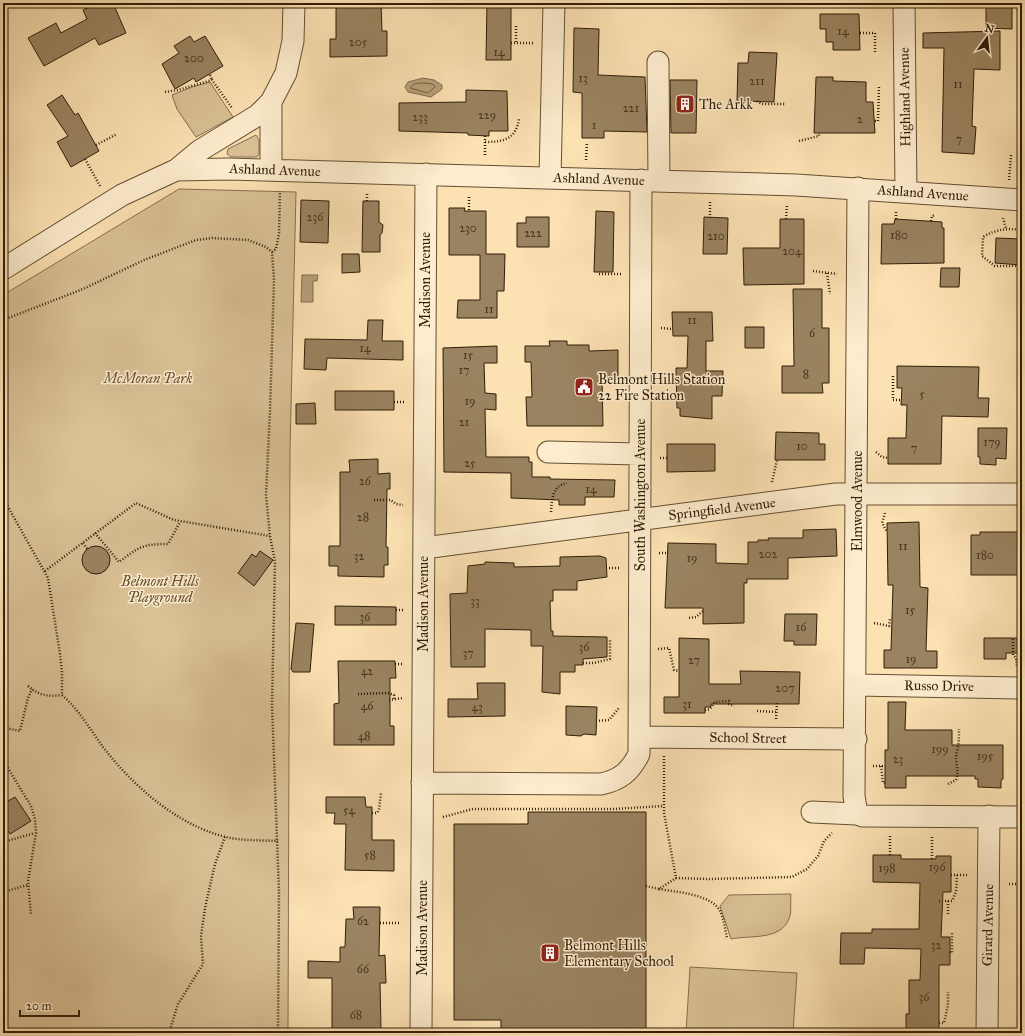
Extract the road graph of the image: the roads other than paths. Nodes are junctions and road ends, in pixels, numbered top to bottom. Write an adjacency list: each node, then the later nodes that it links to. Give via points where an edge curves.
1 (294, 3): 5 (street, via 290,54 283,79)
2 (554, 3): 9 (street)
3 (904, 3): 12 (street, Highland Avenue)
4 (658, 62): 10 (street, South Washington Avenue)
5 (271, 102): 6 (street, via 258,115 199,151); 7 (street)
6 (176, 170): 7 (street, Ashland Avenue); 14 (street, via 143,184 109,203)
7 (271, 170): 8 (street, Ashland Avenue)
8 (426, 174): 9 (street, Ashland Avenue); 20 (street, Madison Avenue)
9 (550, 178): 10 (street, Ashland Avenue)
10 (650, 181): 11 (street, Ashland Avenue); 16 (street, South Washington Avenue)
11 (858, 188): 12 (street, Ashland Avenue); 17 (street, Elmwood Avenue)
12 (906, 191): 13 (street, Ashland Avenue)
13 (1015, 193)
14 (3, 269)
15 (548, 452): 16 (street)
16 (640, 454): 19 (street, South Washington Avenue)
17 (857, 493): 18 (street, Springfield Avenue); 19 (street, Springfield Avenue); 21 (street, Elmwood Avenue)
18 (1022, 494)
19 (640, 519): 20 (street, Springfield Avenue); 23 (street, South Washington Avenue)
20 (424, 548): 25 (street, Madison Avenue)
21 (856, 685): 22 (street, Russo Drive); 24 (street, Elmwood Avenue)
22 (1020, 688)
23 (639, 737): 24 (street, School Street); 25 (street, South Washington Avenue, via 639,754 633,766 624,775 601,784)
24 (856, 739): 27 (street, Elmwood Avenue, via 854,796)
25 (422, 784): 30 (street, Madison Avenue)
26 (812, 812): 27 (street)
27 (858, 814): 28 (street)
28 (989, 816): 29 (street); 31 (street, Girard Avenue)
29 (1022, 817)
30 (421, 1033)
31 (987, 1033)

